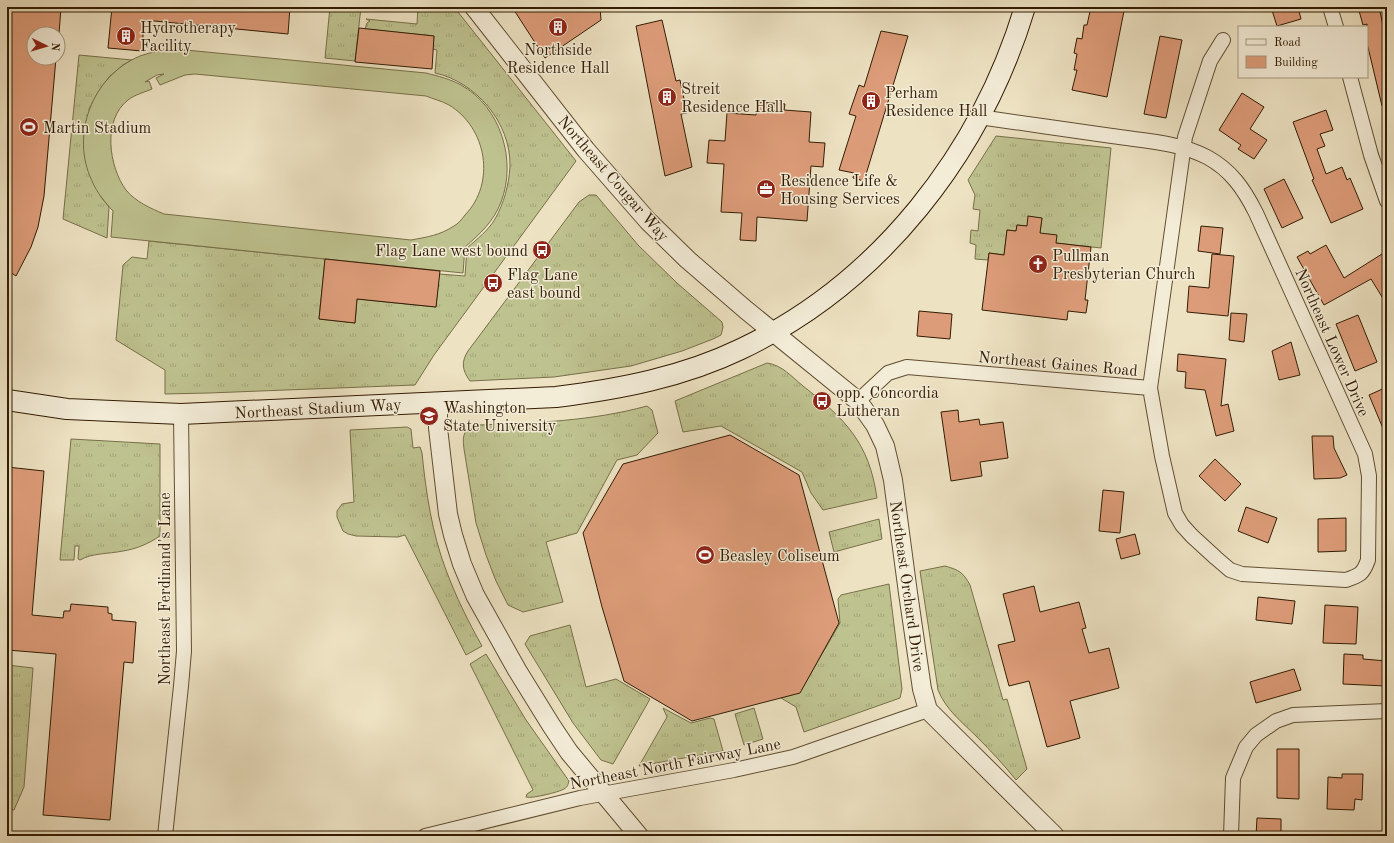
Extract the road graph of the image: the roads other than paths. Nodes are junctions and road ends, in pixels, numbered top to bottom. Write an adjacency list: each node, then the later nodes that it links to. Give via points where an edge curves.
1 (474, 7): 10 (street, Northeast Cougar Way, via 586,150 648,221 688,260)
2 (1025, 7): 7 (main road, Northeast Stadium Way, via 1007,58)
3 (1330, 7): 4 (street)
4 (1336, 26)
5 (1223, 40): 8 (street, Northeast Gaines Road, via 1210,61 1184,137)
6 (1350, 78): 9 (street, via 1371,155)
7 (979, 117): 8 (street, Northeast Lower Drive); 10 (main road, Northeast Stadium Way, via 947,170 899,232 839,288 802,315)
8 (1184, 148): 11 (street, Northeast Gaines Road); 11 (street, Northeast Lower Drive, via 1207,157 1226,171 1236,179 1248,198 1365,454 1369,476 1368,560 1365,570 1346,580 1242,574 1230,570 1182,525 1175,513)
9 (1387, 201)
10 (772, 332): 13 (street, Northeast Orchard Drive); 14 (main road, Northeast Stadium Way, via 741,349 702,365 632,386 556,397)
11 (1150, 388): 13 (street, Northeast Gaines Road, via 906,367 888,373)
12 (7, 400): 15 (main road, Northeast Stadium Way, via 67,409)
13 (858, 400): 16 (street, Northeast Orchard Drive, via 882,437 893,480 920,674)
14 (438, 402): 15 (main road, Northeast Stadium Way); 18 (street, via 438,428 448,514 460,557 475,595 520,676 551,725 569,752)
15 (181, 414): 19 (street, Northeast Ferdinand's Lane, via 184,650)
16 (928, 710): 18 (street, Northeast North Fairway Lane, via 793,757); 22 (street)
17 (1387, 711): 23 (street, via 1293,715 1276,721 1256,736 1246,747 1233,778)
18 (604, 794): 20 (street, Northeast North Fairway Lane); 21 (street)
19 (165, 836)
20 (425, 836)
21 (639, 836)
22 (1055, 836)
23 (1231, 836)

